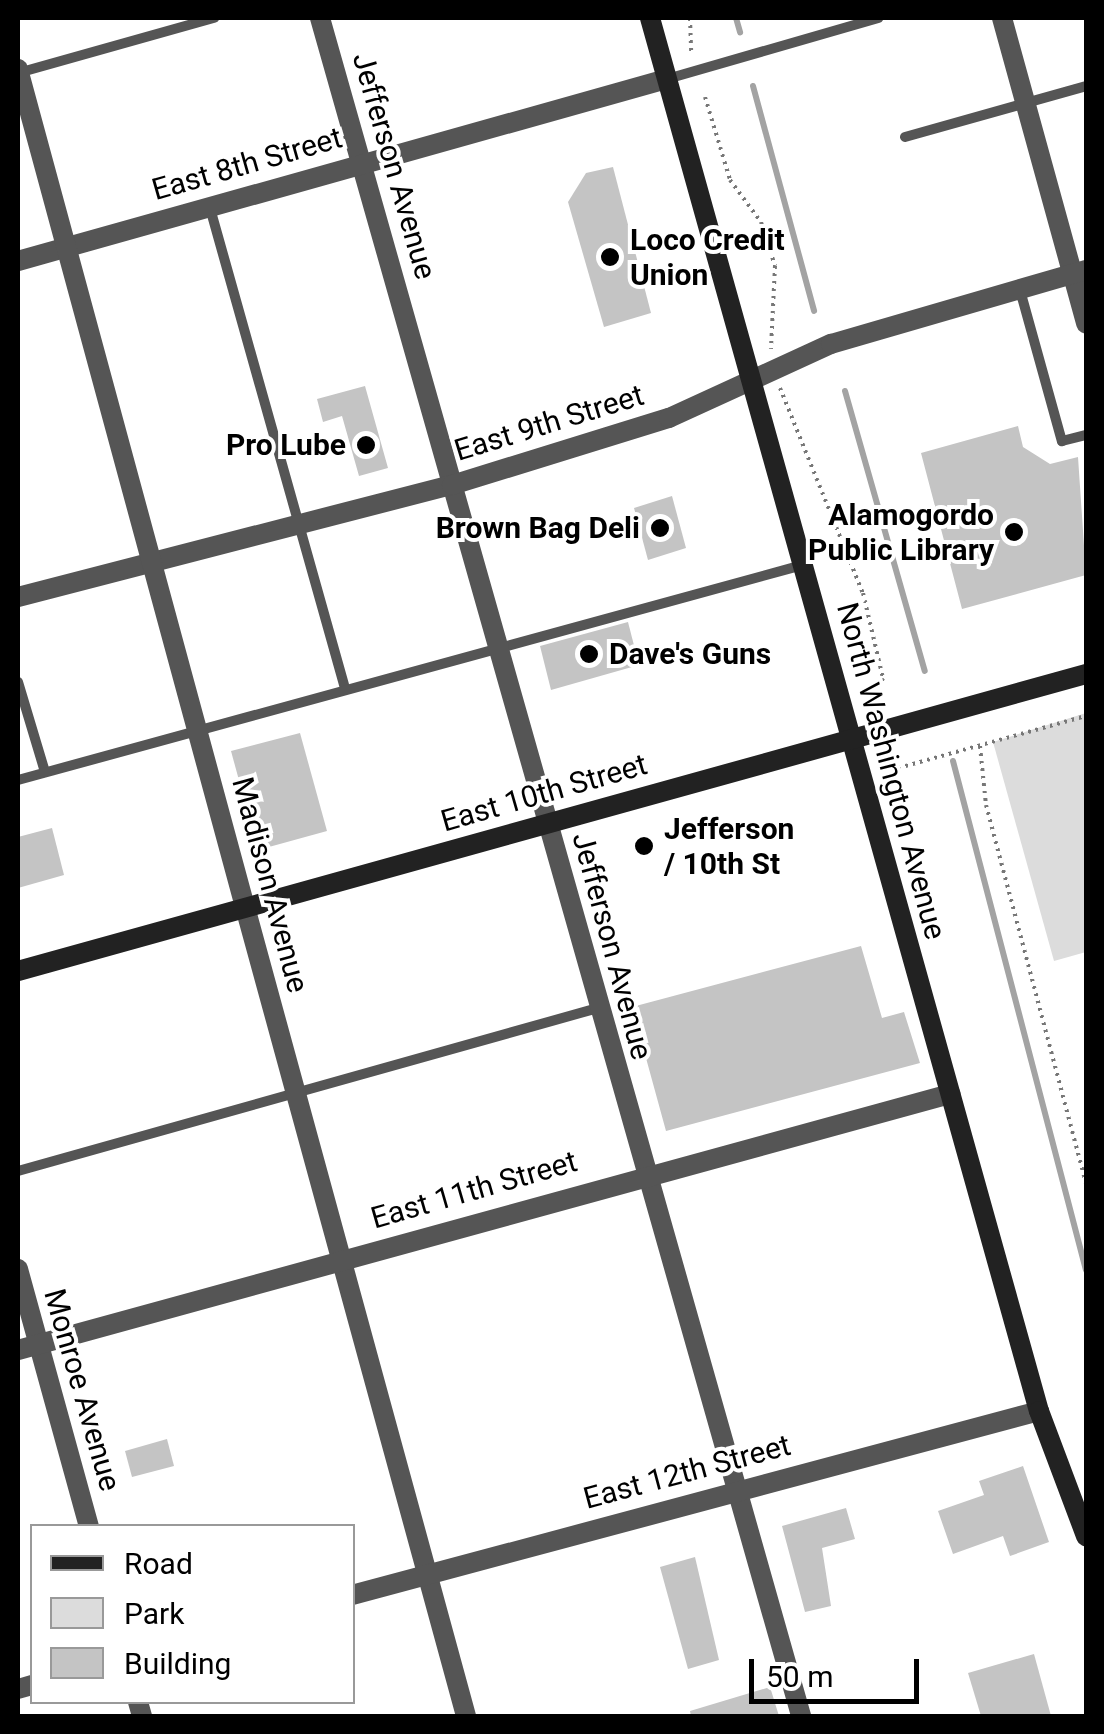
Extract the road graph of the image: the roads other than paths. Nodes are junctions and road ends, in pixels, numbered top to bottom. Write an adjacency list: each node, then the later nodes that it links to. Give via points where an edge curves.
1 (214, 18): 6 (lane)
2 (320, 18): 11 (street, Jefferson Avenue)
3 (650, 18): 7 (main road, North Washington Avenue)
4 (878, 18): 7 (lane)
5 (1002, 18): 9 (street)
6 (18, 72): 13 (street, Madison Avenue)
7 (667, 79): 11 (street, East 8th Street); 18 (main road, North Washington Avenue)
8 (1086, 86): 9 (lane)
9 (1026, 104): 10 (lane); 15 (street)
10 (905, 137)
11 (364, 162): 12 (street, East 8th Street); 20 (street, Jefferson Avenue)
12 (210, 206): 13 (street, East 8th Street); 21 (lane)
13 (64, 248): 14 (street, East 8th Street); 22 (street, Madison Avenue)
14 (18, 261)
15 (1080, 272): 16 (street, East 9th Street); 17 (street)
16 (1020, 290): 18 (street, East 9th Street); 19 (lane, via 1062,441)
17 (1086, 324)
18 (752, 377): 20 (street, East 9th Street, via 669,418); 23 (main road, North Washington Avenue)
19 (1086, 434)
20 (452, 485): 21 (street, East 9th Street); 25 (street, Jefferson Avenue)
21 (300, 522): 22 (street, East 9th Street); 28 (lane)
22 (150, 559): 24 (street, East 9th Street); 29 (street, Madison Avenue)
23 (803, 565): 25 (lane); 30 (main road, North Washington Avenue)
24 (18, 597)
25 (498, 647): 28 (lane); 33 (street, Jefferson Avenue)
26 (1086, 674): 30 (main road, East 10th Street)
27 (18, 682): 31 (lane)
28 (345, 688): 29 (lane)
29 (197, 729): 31 (lane); 34 (street, Madison Avenue)
30 (850, 740): 33 (main road, East 10th Street); 38 (main road, North Washington Avenue)
31 (45, 772): 32 (lane)
32 (18, 780)
33 (547, 824): 34 (main road, East 10th Street); 36 (street, Jefferson Avenue)
34 (245, 908): 35 (main road, East 10th Street); 37 (street, Madison Avenue)
35 (18, 971)
36 (598, 1008): 37 (lane); 40 (street, Jefferson Avenue)
37 (296, 1092): 39 (lane); 41 (street, Madison Avenue)
38 (950, 1094): 40 (street, East 11th Street); 45 (main road, North Washington Avenue)
39 (18, 1171)
40 (644, 1172): 41 (street, East 11th Street); 46 (street, Jefferson Avenue)
41 (342, 1260): 43 (street, East 11th Street); 49 (street, Madison Avenue)
42 (18, 1269): 43 (street, Monroe Avenue)
43 (39, 1344): 44 (street, East 11th Street); 47 (street, Monroe Avenue)
44 (18, 1350)
45 (1038, 1411): 46 (street, East 12th Street); 48 (main road, North Washington Avenue)
46 (736, 1489): 49 (street, East 12th Street); 52 (street, Jefferson Avenue)
47 (89, 1524)
48 (1086, 1536)
49 (430, 1573): 50 (street, East 12th Street); 51 (street, Madison Avenue)
50 (355, 1594)
51 (466, 1716)
52 (801, 1716)

